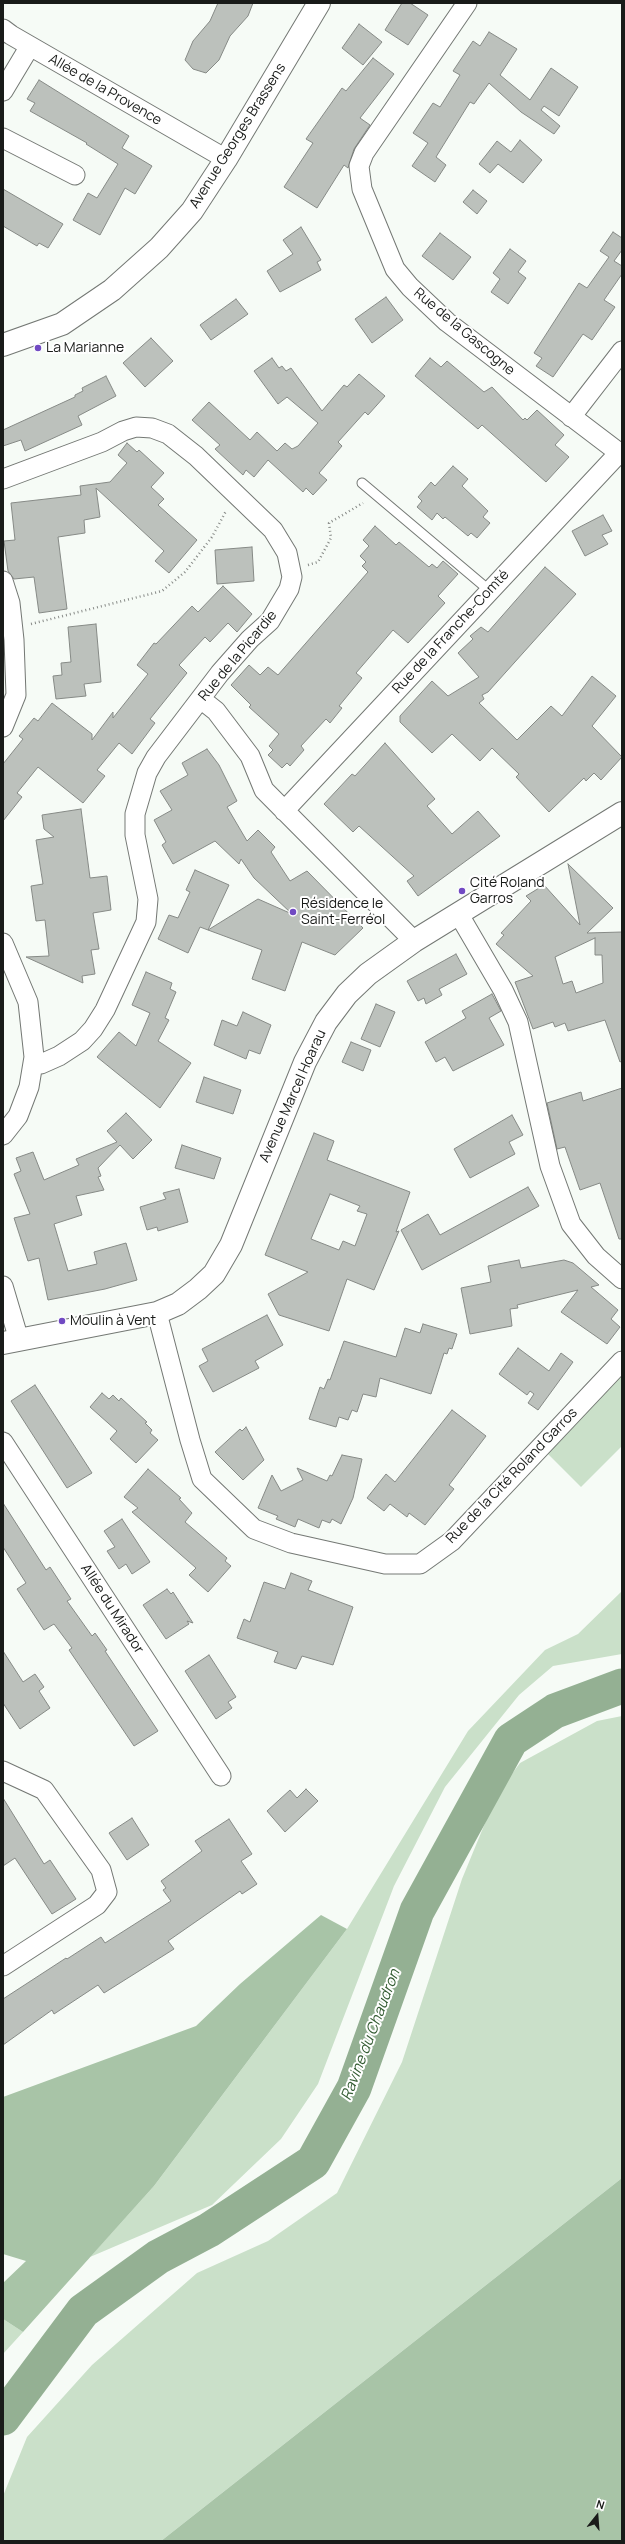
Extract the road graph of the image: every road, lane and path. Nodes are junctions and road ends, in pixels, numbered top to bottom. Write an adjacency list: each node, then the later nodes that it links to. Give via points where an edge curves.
1 (319, 3): 7 (main road, Avenue Georges Brassens)
2 (467, 3): 11 (street, Rue de la Gascogne, via 364,153 359,166 362,189 395,269 410,288 447,322)
3 (3, 29): 4 (street, Allée de la Provence)
4 (30, 46): 5 (street); 7 (street, Allée de la Provence)
5 (3, 91)
6 (3, 138): 8 (street)
7 (226, 159): 9 (main road, Avenue Georges Brassens, via 192,210 159,248 112,290 62,324)
8 (75, 175)
9 (3, 346)
10 (622, 351): 11 (street)
11 (571, 417): 12 (street, Rue de la Gascogne)
12 (620, 454): 19 (street, Rue de la Franche-Comté)
13 (3, 479): 15 (street, Rue de la Picardie, via 102,442 123,431 136,427 152,428 168,434 196,456)
14 (362, 484): 16 (lane)
15 (236, 495): 17 (street, Rue de la Picardie, via 273,530 287,553); 20 (path, via 212,537 185,572 162,591)
16 (376, 495): 17 (path, via 329,523 331,538 318,562); 19 (lane)
17 (290, 570): 21 (street, Rue de la Picardie, via 292,577 283,602 270,621 220,673)
18 (3, 581): 20 (street, via 10,603)
19 (490, 590): 23 (street, Rue de la Franche-Comté)
20 (13, 628): 22 (street, via 16,695)
21 (202, 700): 23 (street, via 216,711 250,756 264,790); 28 (street, Rue de la Picardie, via 156,757 147,773 138,800 135,814 136,835 148,899 146,922 136,944 105,1010 93,1029 82,1041 59,1056 41,1064)
22 (3, 727)
23 (284, 811): 26 (street)
24 (622, 813): 25 (main road, Avenue Marcel Hoarau, via 553,857)
25 (458, 912): 26 (main road, Avenue Marcel Hoarau); 30 (street, via 503,990 518,1022 550,1166 570,1224 596,1256)
26 (414, 941): 32 (main road, Avenue Marcel Hoarau, via 368,974 347,994 326,1022 305,1062 224,1259 198,1289 178,1304)
27 (3, 943): 28 (street, via 28,1002 33,1030)
28 (33, 1063): 29 (street, via 29,1087 18,1116)
29 (3, 1135)
30 (622, 1279)
31 (3, 1286): 33 (street)
32 (157, 1313): 33 (main road, Avenue Marcel Hoarau); 34 (street, Rue de la Cité Roland Garros, via 202,1478 254,1530 291,1543 385,1564 420,1564 452,1541)
33 (11, 1342)
34 (622, 1361)
35 (3, 1442): 37 (street, Allée du Mirador)
36 (3, 1771): 38 (street, via 44,1790 101,1870 107,1892 97,1906)
37 (221, 1776)
38 (3, 1966)

